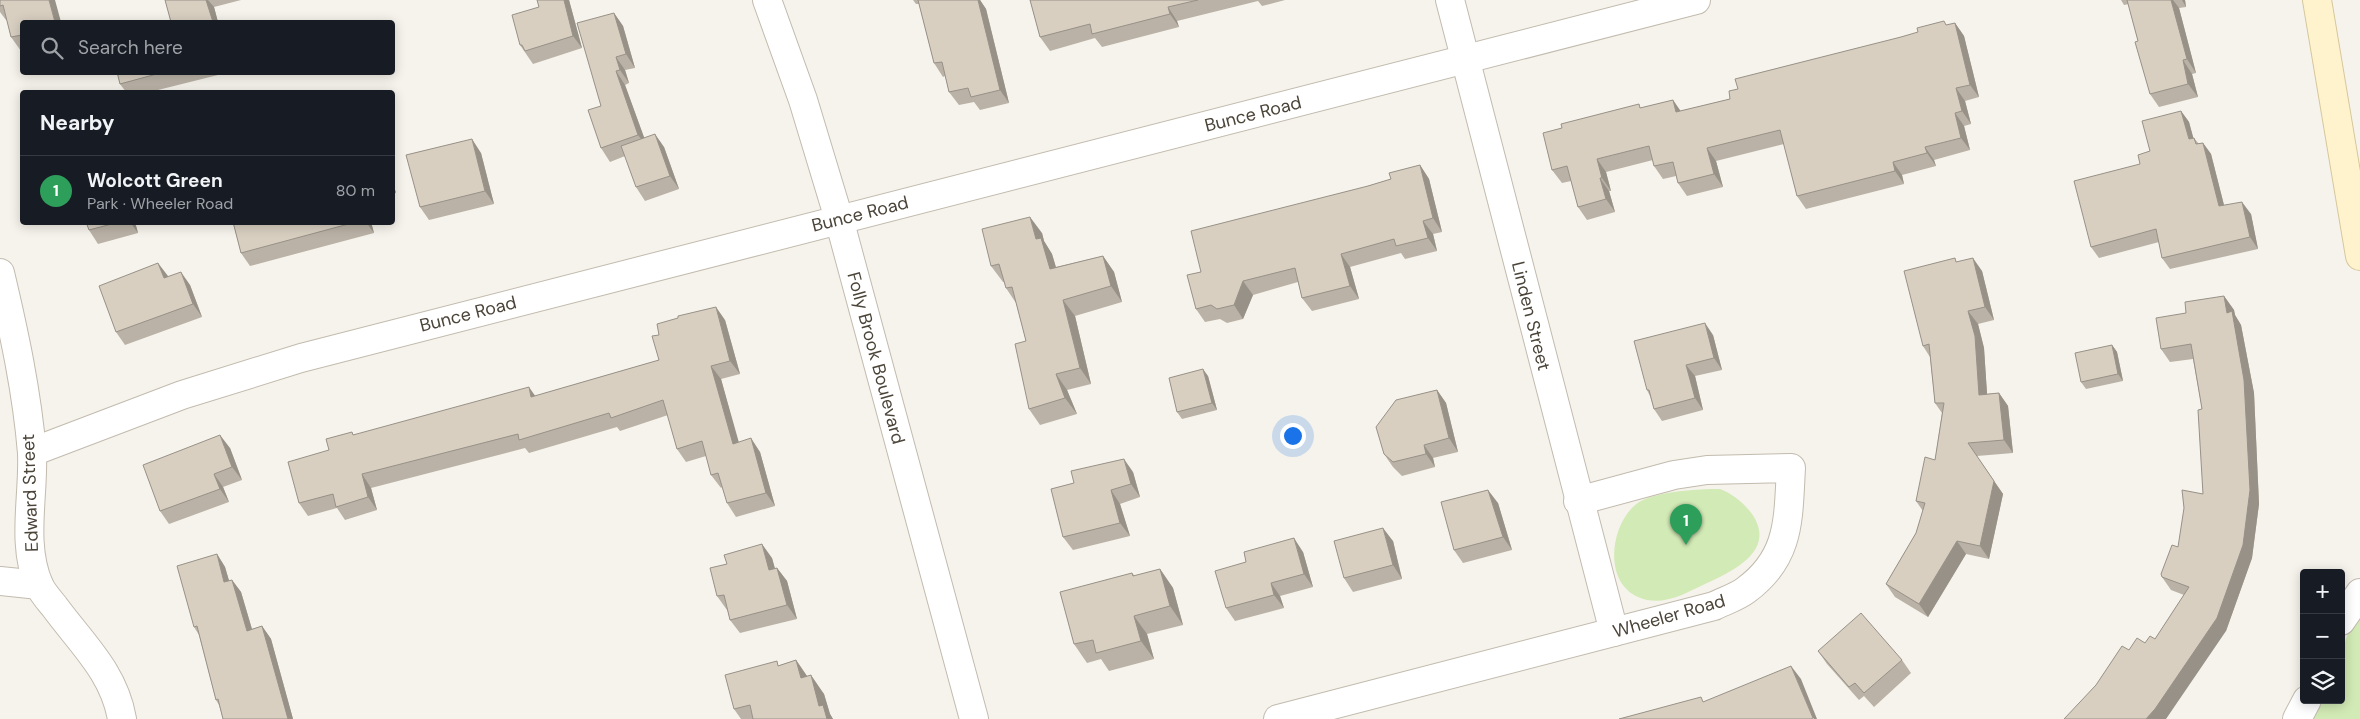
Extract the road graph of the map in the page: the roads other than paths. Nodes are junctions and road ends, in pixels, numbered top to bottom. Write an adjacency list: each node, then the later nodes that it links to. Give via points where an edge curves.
1 (767, 0): 6 (street, Folly Brook Boulevard, via 803,100)
2 (1450, 0): 5 (street, Linden Street)
3 (1696, 0): 5 (street, Bunce Road)
4 (2317, 0): 7 (street)
5 (1466, 60): 6 (street, Bunce Road); 10 (street, Linden Street)
6 (839, 219): 9 (street, Bunce Road, via 301,358 182,395); 18 (street, Folly Brook Boulevard)
7 (2360, 256)
8 (0, 273): 9 (street, Edward Street, via 18,358)
9 (32, 452): 12 (street, Edward Street, via 31,549)
10 (1578, 501): 15 (street, Linden Street); 15 (street, Wheeler Road, via 1706,470 1791,468 1788,519 1782,546 1766,572 1744,592 1714,606)
11 (0, 581): 12 (street)
12 (39, 585): 17 (street, Edward Street, via 108,676)
13 (2360, 593): 14 (street)
14 (2345, 615)
15 (1614, 632): 19 (street, Wheeler Road)
16 (2305, 704): 20 (street)
17 (122, 719)
18 (974, 719)
19 (1278, 719)
20 (2297, 719)

